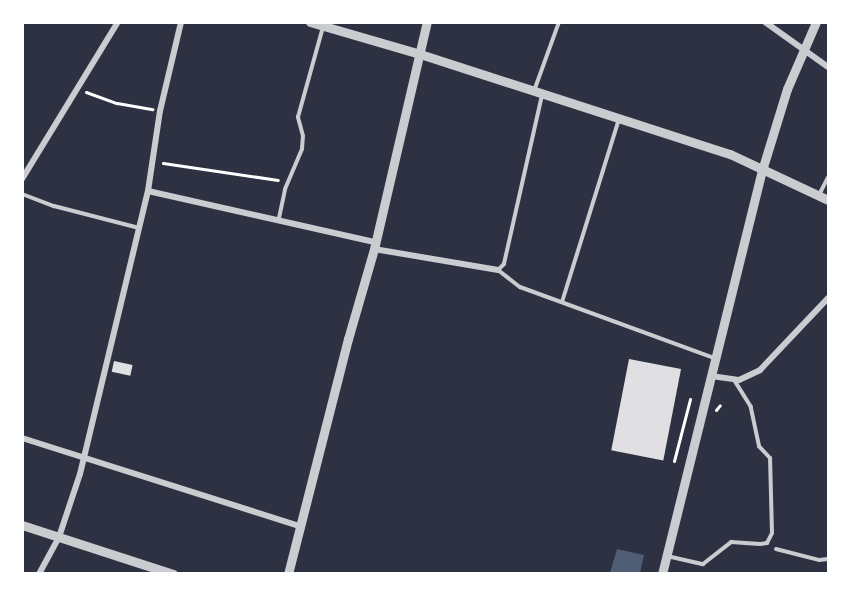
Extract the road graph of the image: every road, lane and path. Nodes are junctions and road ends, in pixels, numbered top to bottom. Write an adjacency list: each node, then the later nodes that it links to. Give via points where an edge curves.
1 (118, 22): 12 (street)
2 (181, 22): 14 (street)
3 (310, 22): 8 (street)
4 (427, 22): 10 (street)
5 (559, 22): 13 (lane)
6 (765, 22): 9 (street)
7 (816, 22): 9 (street)
8 (323, 26): 10 (street); 20 (lane, via 298,117 302,149)
9 (803, 49): 11 (street); 17 (street)
10 (420, 54): 13 (street); 27 (street)
11 (828, 67)
12 (79, 89): 14 (path, via 117,103); 19 (street)
13 (538, 93): 15 (street); 28 (lane, via 504,264)
14 (160, 111): 16 (street)
15 (619, 118): 17 (street); 30 (lane)
16 (152, 161): 20 (path); 21 (street)
17 (763, 167): 23 (street); 31 (street)
18 (828, 177): 23 (lane)
19 (22, 179)
20 (288, 182): 25 (lane)
21 (148, 191): 25 (street); 26 (street)
22 (22, 194): 26 (lane)
23 (819, 195): 24 (street)
24 (828, 200)
25 (279, 218): 27 (street)
26 (139, 228): 38 (street)
27 (374, 245): 28 (street); 41 (street)
28 (498, 270): 30 (lane, via 520,287)
29 (828, 298): 33 (street, via 766,365)
30 (562, 302): 31 (lane)
31 (716, 359): 32 (street)
32 (711, 376): 33 (street); 44 (street)
33 (734, 380): 44 (lane, via 751,407 759,446 770,458 772,533 767,543 731,542 703,564)
34 (689, 401): 39 (path)
35 (720, 405): 36 (path)
36 (716, 409)
37 (22, 438): 38 (street)
38 (83, 458): 41 (street); 42 (street)
39 (674, 459)
40 (22, 525): 42 (street)
41 (300, 526): 48 (street)
42 (59, 537): 46 (street); 47 (street)
43 (776, 549): 45 (lane)
44 (667, 556): 49 (street)
45 (828, 559)
46 (39, 573)
47 (173, 573)
48 (288, 573)
49 (662, 573)

